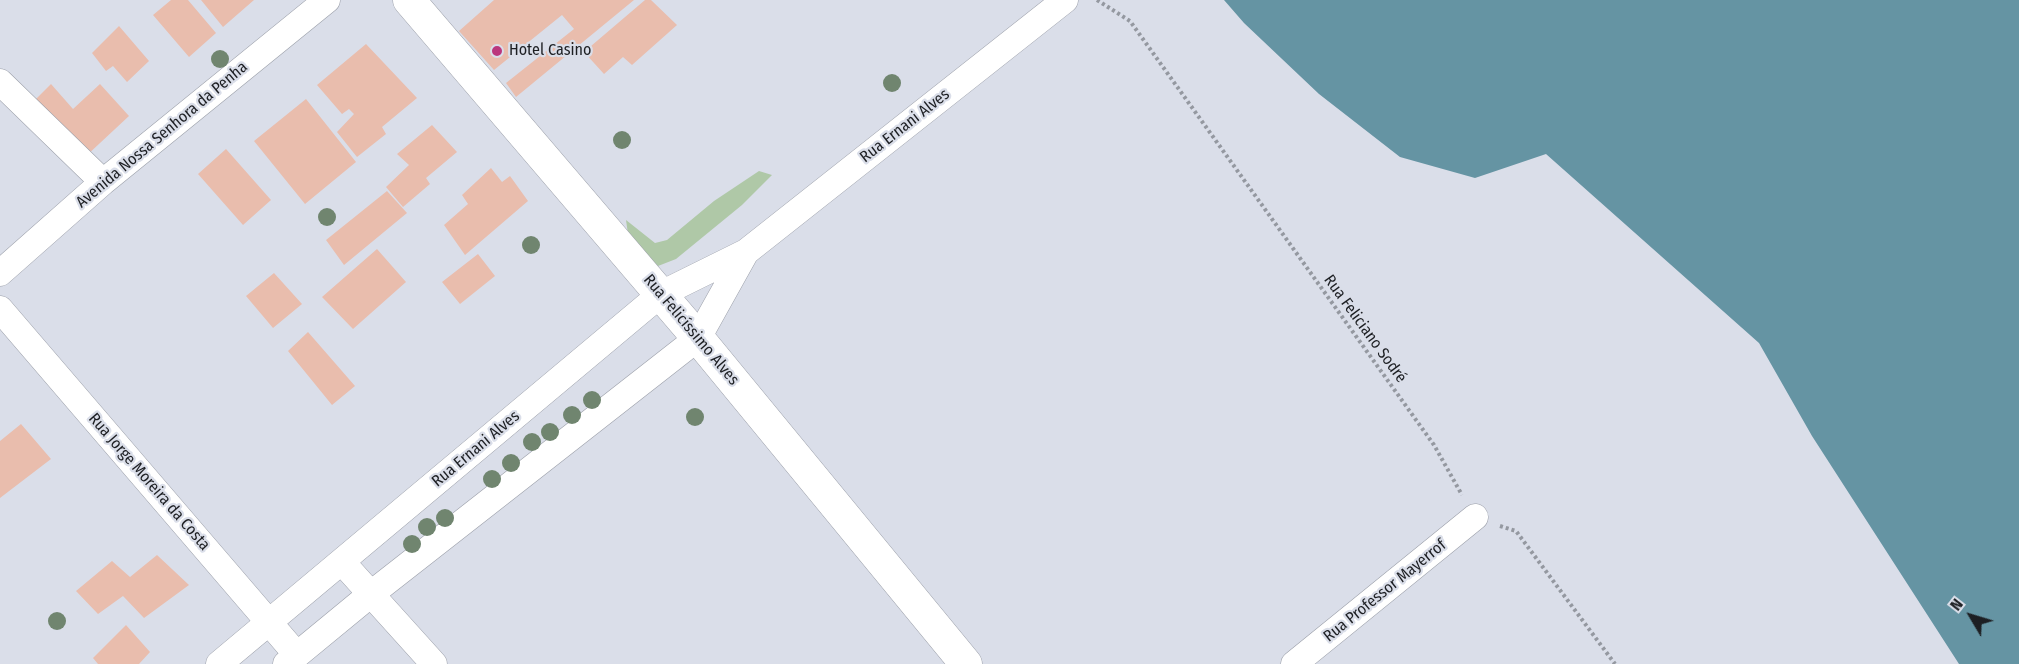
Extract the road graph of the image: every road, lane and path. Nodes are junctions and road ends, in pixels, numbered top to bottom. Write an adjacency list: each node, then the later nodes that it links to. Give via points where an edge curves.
1 (327, 0): 6 (street, Avenida Nossa Senhora da Penha)
2 (409, 0): 9 (street, Rua Felicíssimo Alves)
3 (1065, 0): 7 (street, Rua Ernani Alves)
4 (1097, 0): 12 (path, Rua Feliciano Sodré, via 1130,21 1434,445)
5 (0, 81): 6 (street)
6 (103, 182): 8 (street, Avenida Nossa Senhora da Penha)
7 (746, 252): 9 (street, Rua Ernani Alves); 11 (street, Rua Ernani Alves)
8 (0, 273)
9 (662, 294): 11 (street, Rua Felicíssimo Alves); 13 (street, Rua Ernani Alves)
10 (0, 309): 15 (street, Rua Jorge Moreira da Costa)
11 (698, 338): 14 (street, Rua Ernani Alves); 19 (street, Rua Felicíssimo Alves)
12 (1476, 517): 20 (street, Rua Professor Mayerrof); 21 (path, via 1516,531)
13 (342, 561): 14 (street); 15 (street, Rua Ernani Alves)
14 (370, 594): 16 (street, Rua Ernani Alves); 18 (street)
15 (269, 622): 16 (street, Rua Jorge Moreira da Costa); 17 (street, Rua Ernani Alves)
16 (292, 659)
17 (219, 664)
18 (434, 664)
19 (966, 664)
20 (1294, 664)
21 (1615, 664)

